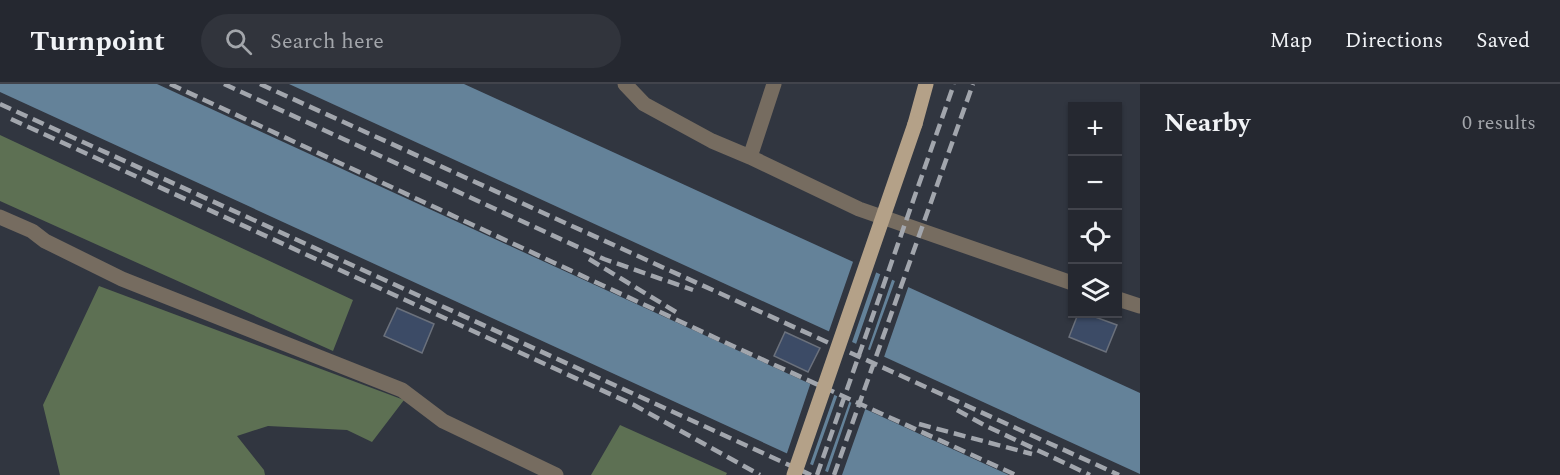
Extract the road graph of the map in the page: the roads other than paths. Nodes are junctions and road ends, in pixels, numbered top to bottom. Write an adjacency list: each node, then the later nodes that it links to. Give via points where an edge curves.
1 (625, 84): 4 (lane, via 644,104)
2 (774, 84): 4 (lane)
3 (926, 84): 10 (main road, bridge)
4 (750, 157): 6 (lane, via 859,209)
5 (0, 217): 9 (lane, via 122,279 402,390 443,421)
6 (1068, 283)
7 (1122, 299): 8 (lane)
8 (1140, 306)
9 (556, 475)
10 (794, 475)

